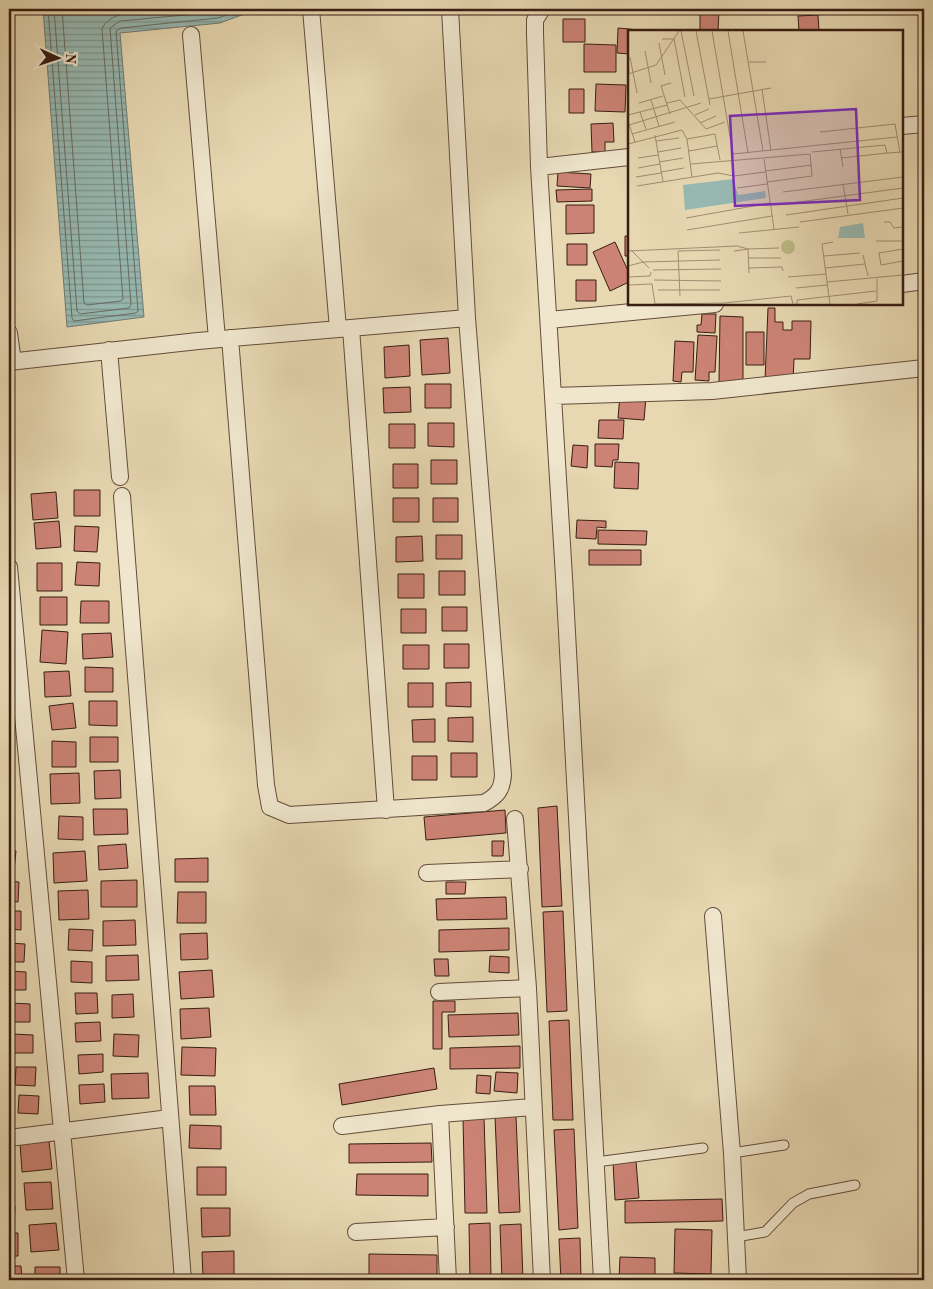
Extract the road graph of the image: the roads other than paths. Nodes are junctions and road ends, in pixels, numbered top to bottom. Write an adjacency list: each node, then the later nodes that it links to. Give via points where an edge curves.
1 (311, 9): 14 (street)
2 (450, 9): 12 (street)
3 (542, 9): 8 (street, via 535,20)
4 (191, 35): 16 (street)
5 (924, 124): 6 (street)
6 (903, 126)
7 (628, 157): 8 (street)
8 (539, 167): 13 (street)
9 (924, 281): 10 (street)
10 (903, 284)
11 (705, 305): 13 (street)
12 (468, 318): 14 (street); 25 (street, via 502,786 496,797 484,803)
13 (549, 320): 20 (street)
14 (344, 329): 16 (street); 25 (street)
15 (9, 333): 18 (street)
16 (223, 339): 17 (street); 25 (street, via 267,799 270,807 289,815)
17 (109, 350): 18 (street); 21 (street)
18 (11, 362)
19 (924, 368): 20 (street, via 712,391)
20 (554, 396): 41 (street)
21 (120, 477)
22 (122, 496): 34 (street)
23 (9, 567): 24 (street)
24 (13, 646): 36 (street)
25 (386, 810)
26 (515, 819): 27 (street)
27 (520, 869): 28 (street); 30 (street)
28 (428, 873)
29 (713, 916): 40 (street)
30 (528, 988): 31 (street); 32 (street)
31 (439, 992)
32 (532, 1107): 33 (street); 49 (street)
33 (440, 1114): 35 (street); 43 (street)
34 (170, 1118): 36 (street); 47 (street)
35 (342, 1126)
36 (62, 1132): 37 (street); 46 (street)
37 (9, 1138)
38 (784, 1145): 40 (lane)
39 (702, 1148): 41 (lane)
40 (732, 1153): 45 (street)
41 (596, 1162): 50 (street)
42 (856, 1185): 45 (lane, via 809,1194 793,1203 765,1232)
43 (446, 1227): 44 (street); 48 (street)
44 (356, 1232)
45 (736, 1237): 51 (street)
46 (76, 1280)
47 (182, 1280)
48 (448, 1280)
49 (542, 1280)
50 (602, 1280)
51 (738, 1280)

